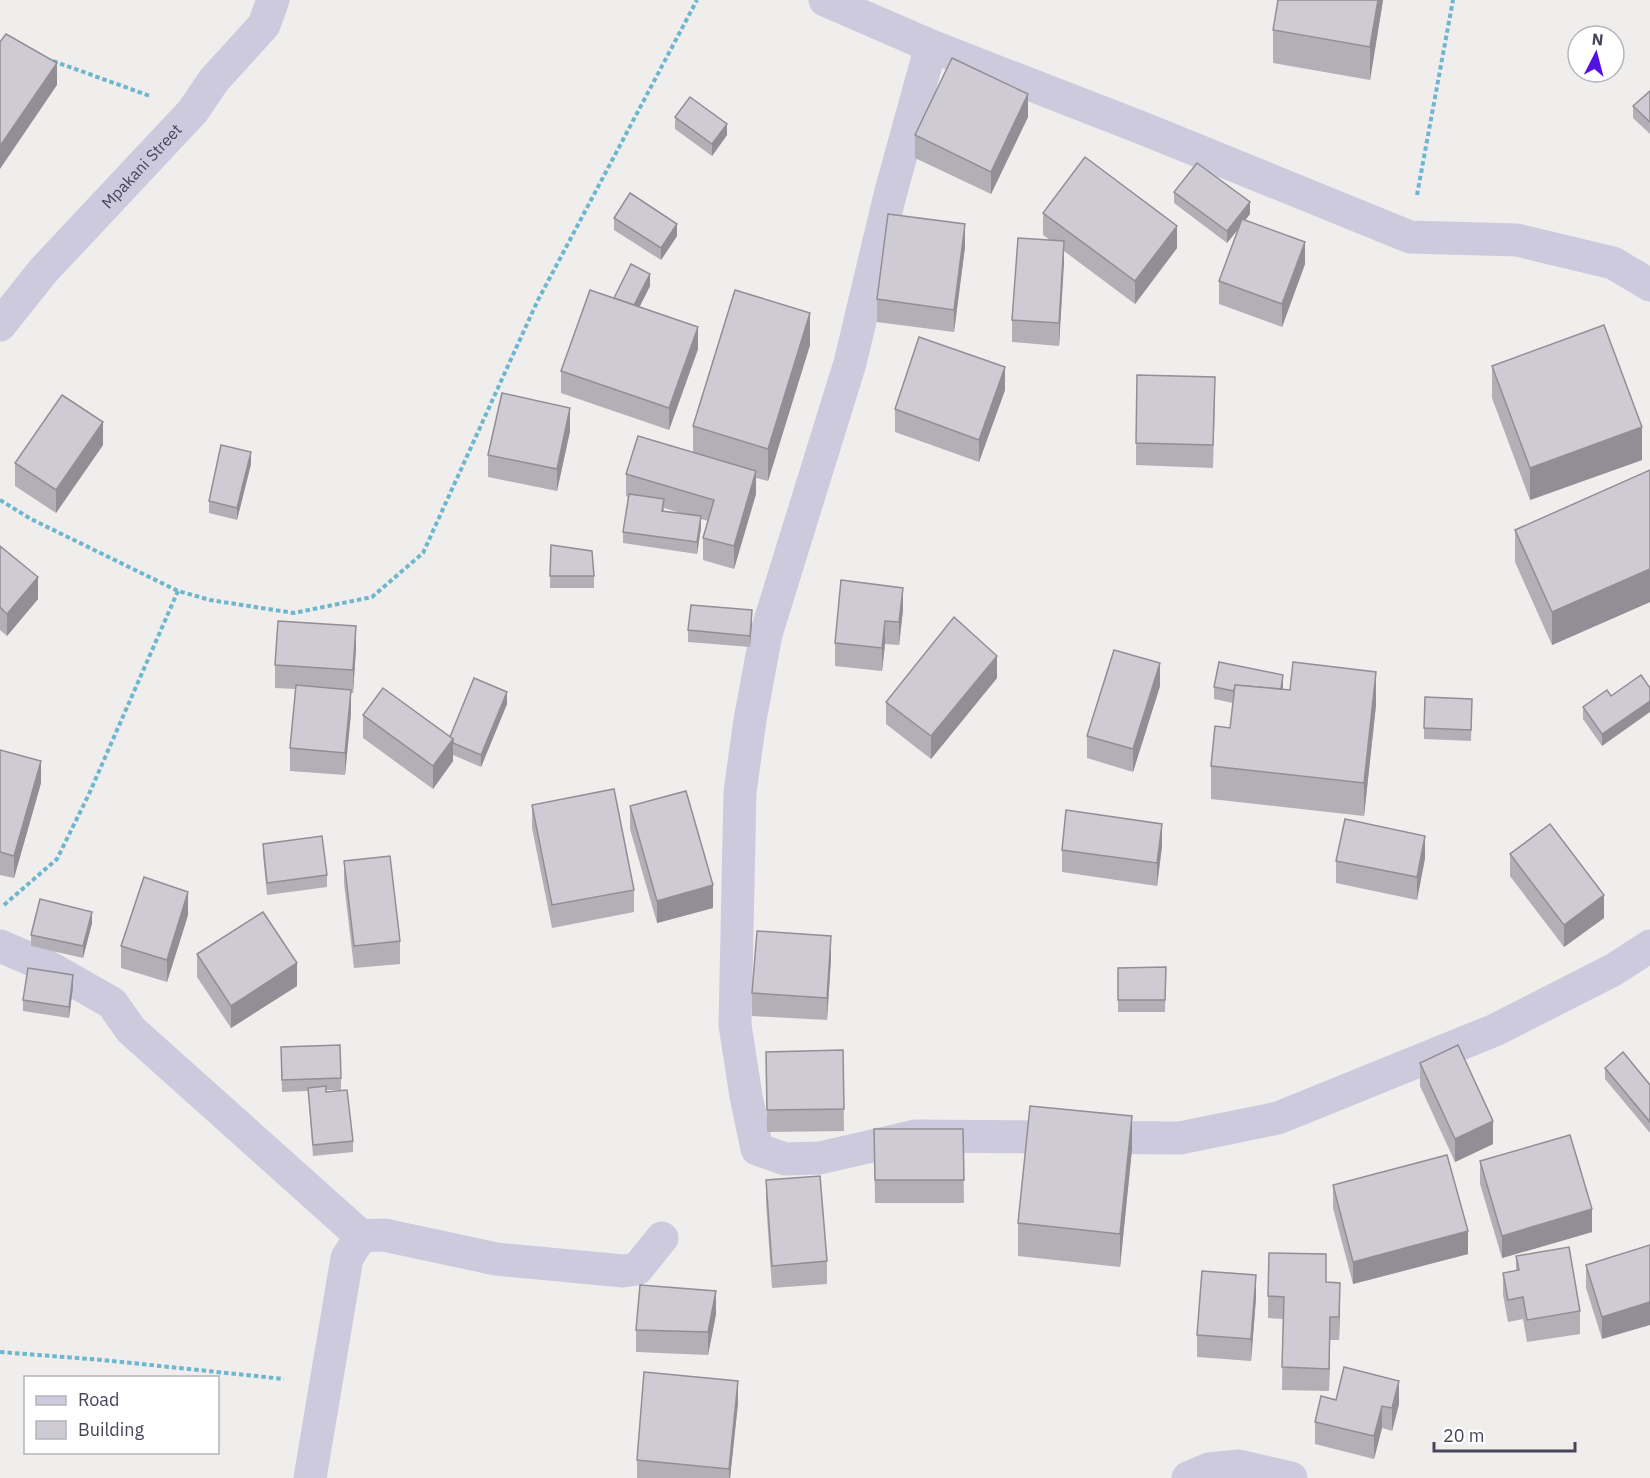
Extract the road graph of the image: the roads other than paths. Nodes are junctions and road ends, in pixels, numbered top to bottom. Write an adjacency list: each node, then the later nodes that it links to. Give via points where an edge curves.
1 (289, 0): 3 (street, Mpakani Street)
2 (825, 0): 4 (street)
3 (268, 13): 6 (street, Mpakani Street, via 194,111 43,271)
4 (931, 46): 5 (street, via 1410,237 1517,240 1613,263); 8 (street, via 850,363 766,634 750,720 740,792 735,1025 757,1149 785,1160 820,1158 915,1136 1180,1138 1278,1118 1495,1030 1613,970)
5 (1650, 285)
6 (0, 325)
7 (0, 946): 9 (street, via 50,967 111,1003 131,1030)
8 (1650, 946)
9 (362, 1236): 10 (street, via 384,1235 495,1259 623,1271 637,1269); 11 (street, via 347,1258)
10 (662, 1238)
11 (310, 1478)
12 (1188, 1478): 13 (street, via 1209,1469 1239,1466)
13 (1291, 1478)

